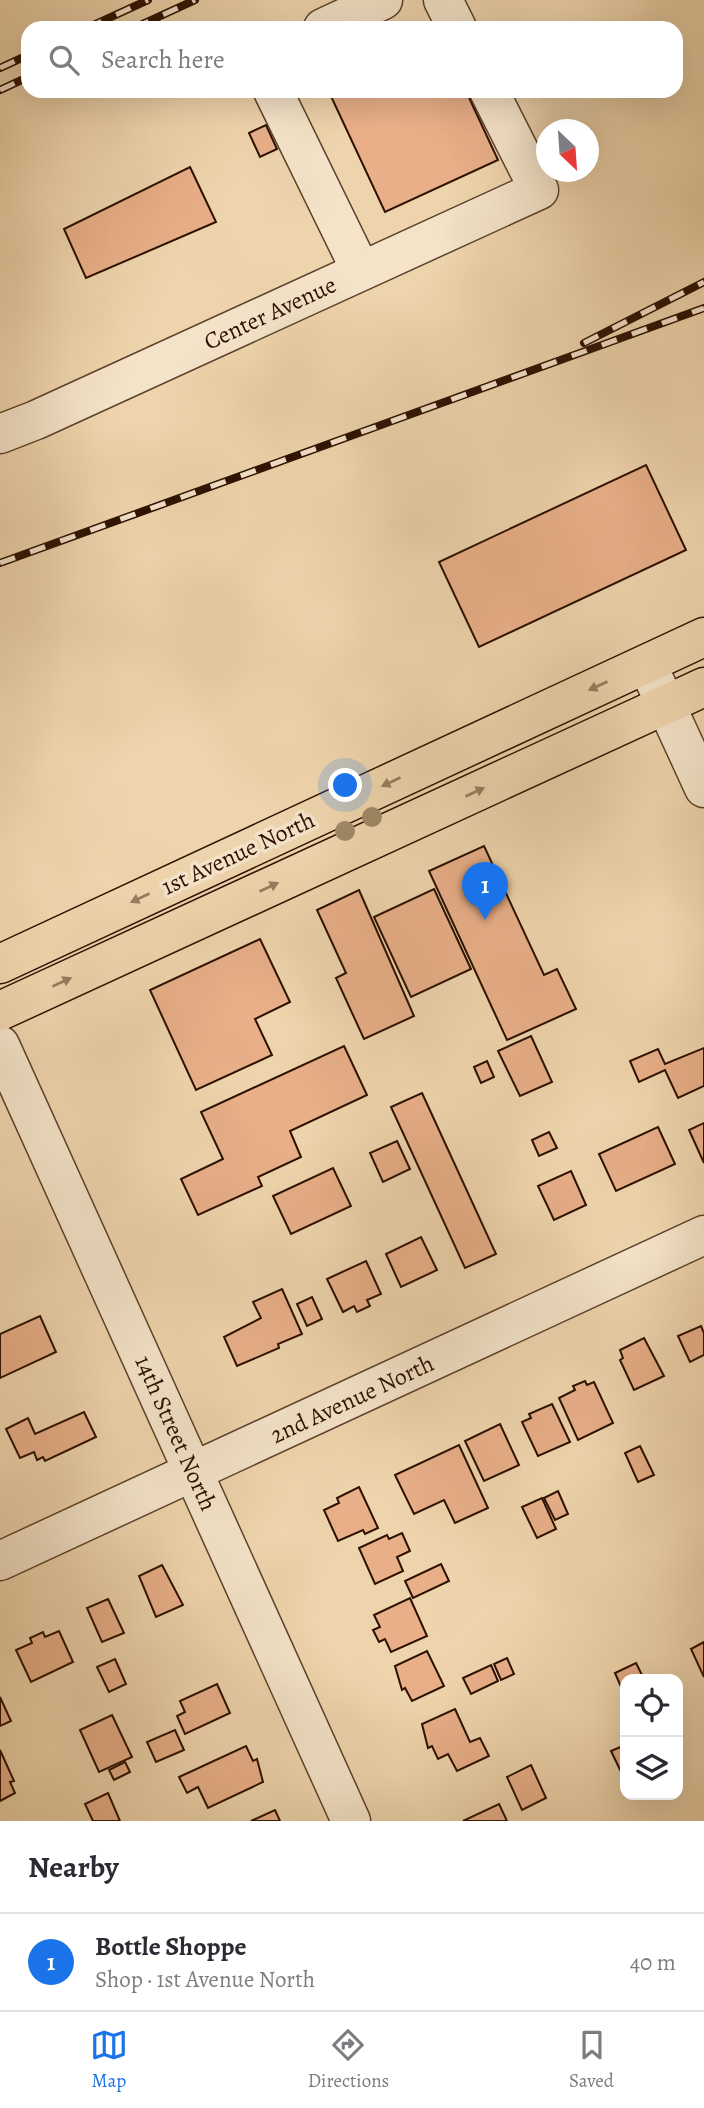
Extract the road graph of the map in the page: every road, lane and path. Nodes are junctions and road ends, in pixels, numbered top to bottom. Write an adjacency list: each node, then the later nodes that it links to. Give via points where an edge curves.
1 (383, 0): 3 (street)
2 (443, 0): 4 (street)
3 (338, 21)
4 (454, 21)
5 (276, 98): 7 (street)
6 (493, 98): 7 (street, Center Avenue, via 539,190)
7 (361, 271): 8 (street, Center Avenue)
8 (0, 434)
9 (704, 637): 10 (main road, 1st Avenue North)
10 (647, 664): 12 (street); 14 (main road, 1st Avenue North, one-way to 14)
11 (704, 687): 12 (main road, 1st Avenue North)
12 (666, 704): 13 (street); 15 (main road, 1st Avenue North, one-way to 12)
13 (704, 788)
14 (0, 964)
15 (0, 1011)
16 (0, 1045): 18 (street, 14th Street North)
17 (704, 1235): 18 (street, 2nd Avenue North)
18 (193, 1472): 19 (street, 2nd Avenue North); 20 (street, 14th Street North)
19 (0, 1561)
20 (351, 1821)

